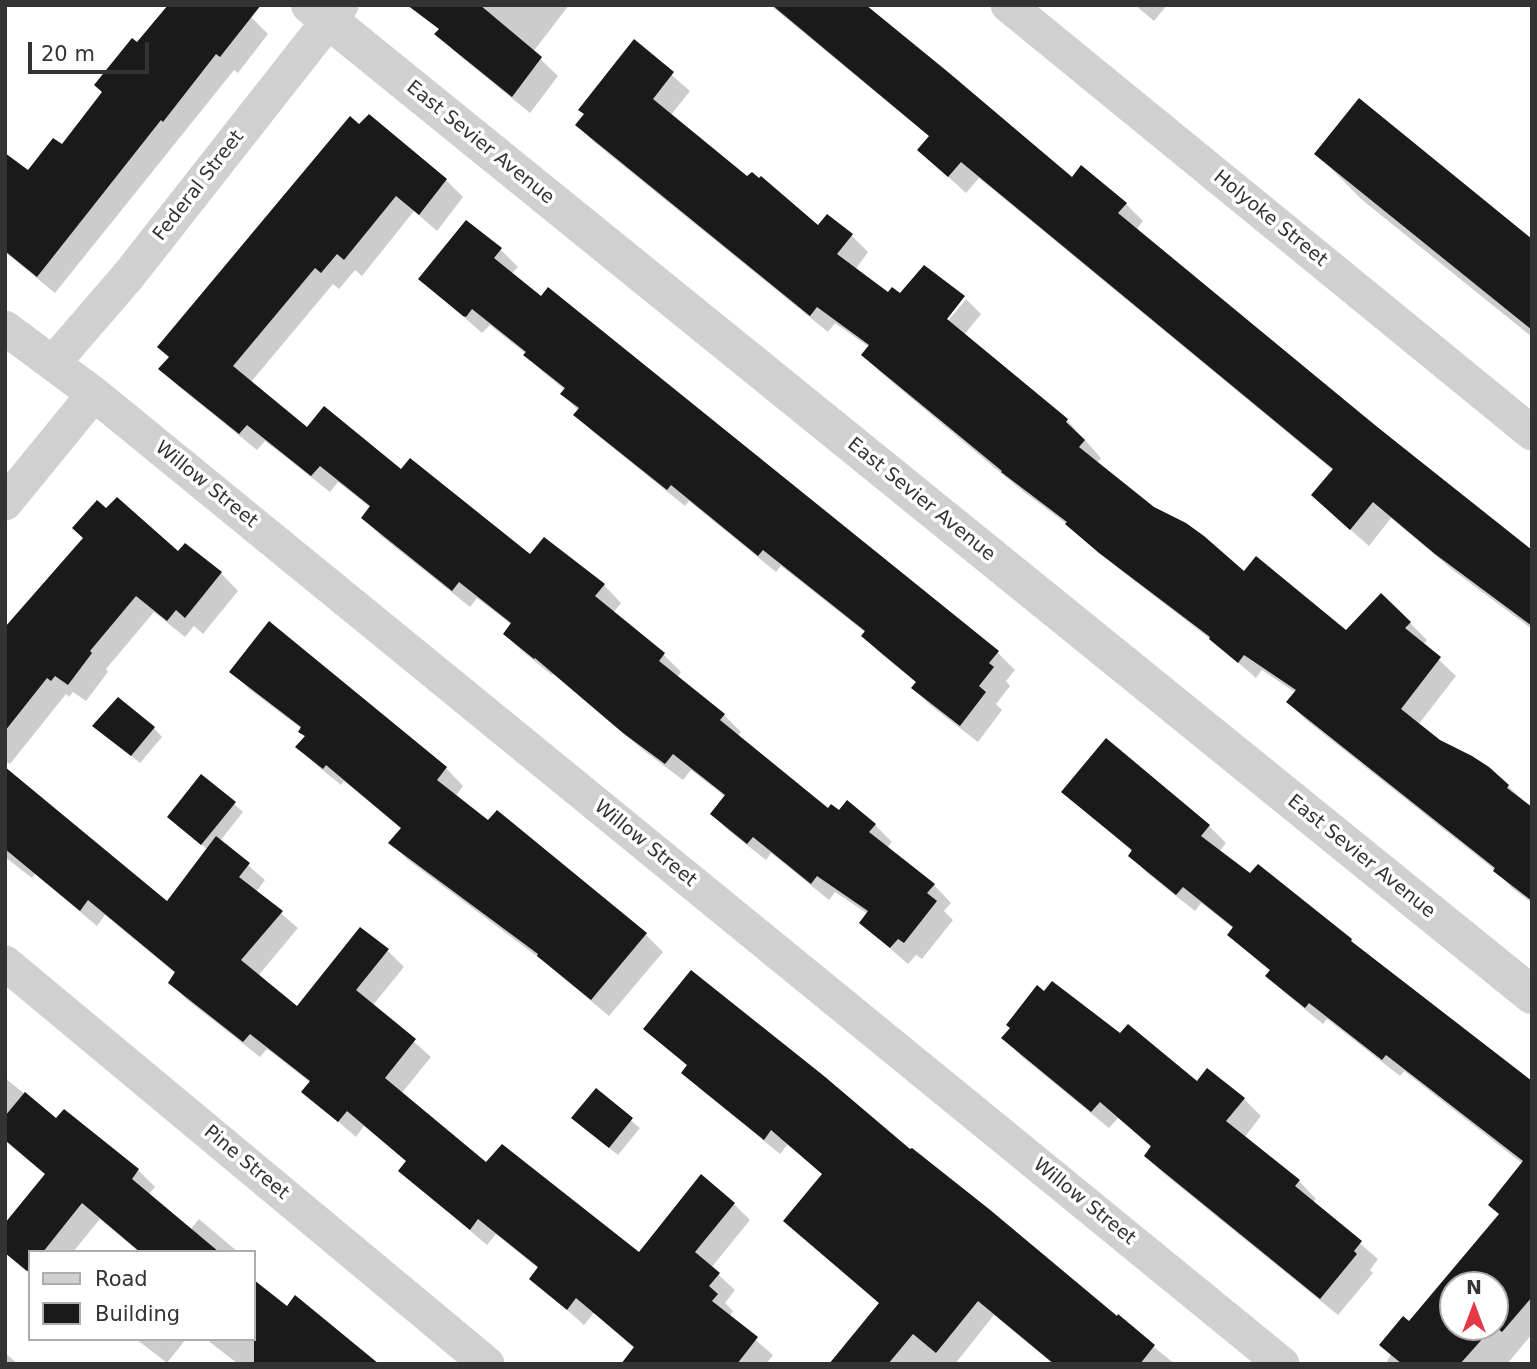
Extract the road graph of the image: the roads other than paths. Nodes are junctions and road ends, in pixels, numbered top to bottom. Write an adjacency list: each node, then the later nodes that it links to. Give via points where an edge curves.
1 (1008, 5): 6 (street, Holyoke Street)
2 (326, 10): 4 (street, Federal Street, via 129,275); 9 (street, East Sevier Avenue)
3 (5, 328): 4 (street, Willow Street)
4 (53, 363): 5 (street, Willow Street)
5 (94, 394): 7 (street); 11 (street, Willow Street)
6 (1532, 433)
7 (5, 503)
8 (5, 963): 10 (street, Pine Street)
9 (1532, 995)
10 (487, 1364)
11 (1282, 1364)

